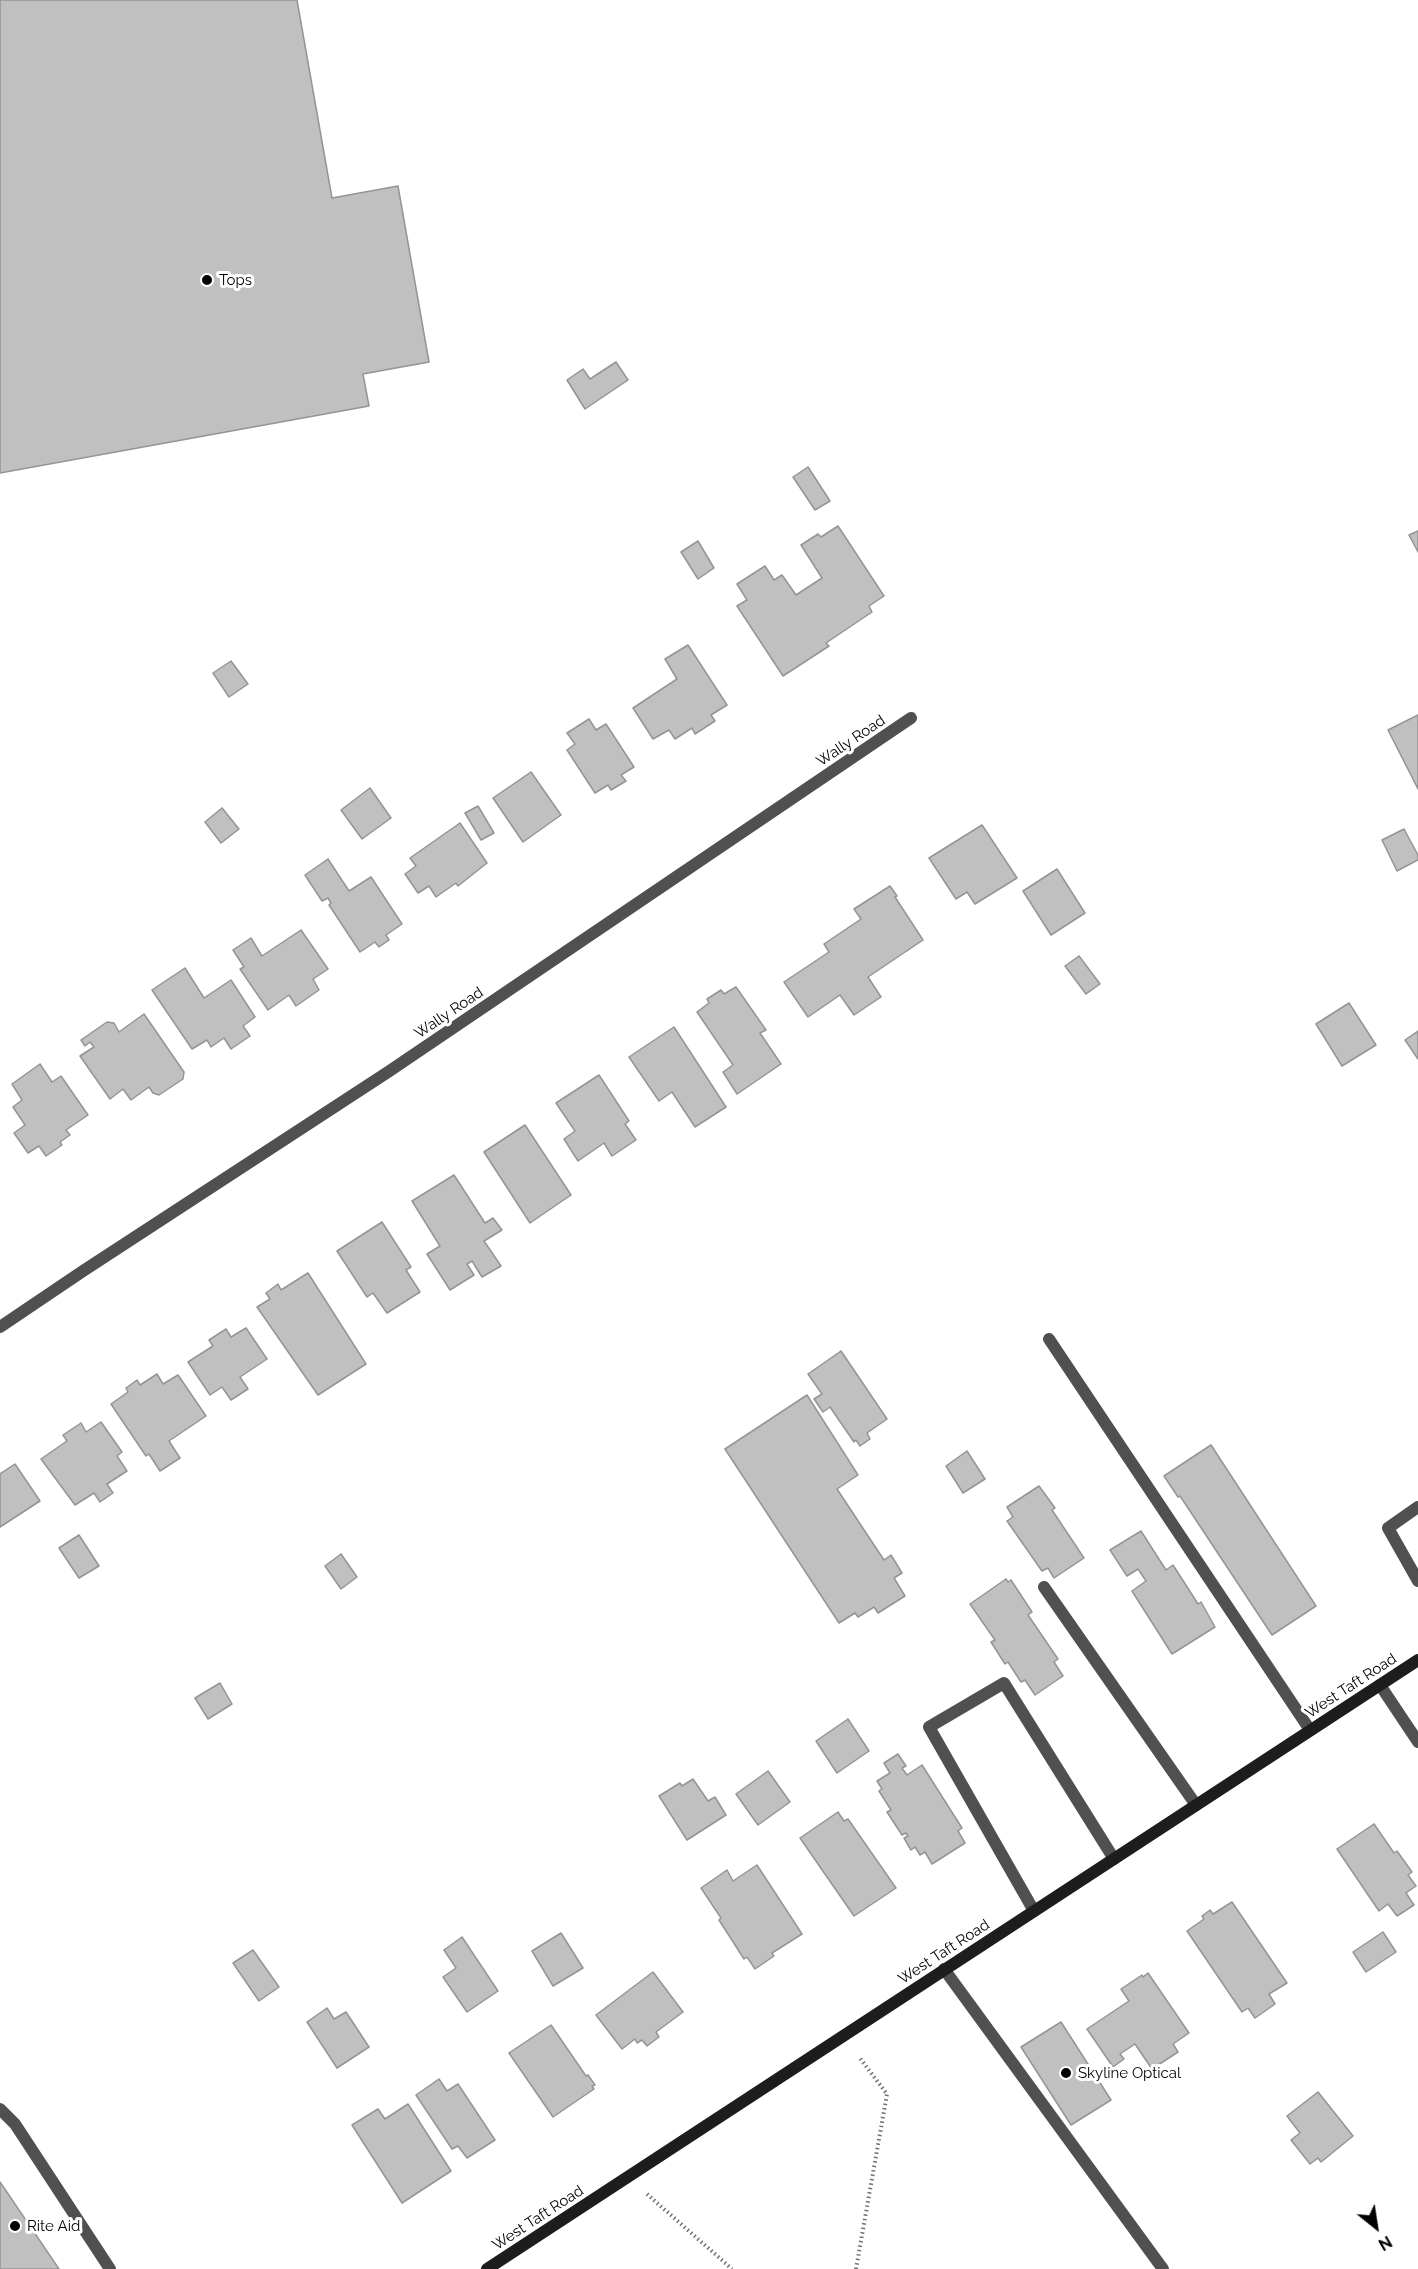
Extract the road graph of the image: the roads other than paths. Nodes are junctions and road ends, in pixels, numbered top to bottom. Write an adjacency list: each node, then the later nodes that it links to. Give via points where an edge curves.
1 (911, 718): 2 (street, Wally Road, via 388,1072)
2 (0, 1327)
3 (1049, 1339): 9 (street)
4 (1418, 1507): 5 (street, via 1388,1528)
5 (1418, 1581)
6 (1044, 1587): 11 (street)
7 (1418, 1660): 8 (main road, West Taft Road)
8 (1380, 1685): 9 (main road, West Taft Road); 10 (street)
9 (1310, 1730): 11 (main road, West Taft Road)
10 (1418, 1742)
11 (1196, 1805): 12 (main road, West Taft Road)
12 (1114, 1859): 13 (main road, West Taft Road); 13 (street, via 1004,1683 928,1727)
13 (1034, 1911): 14 (main road, West Taft Road)
14 (944, 1969): 17 (main road, West Taft Road); 18 (street)
15 (0, 2109): 16 (street, via 15,2124)
16 (110, 2269)
17 (487, 2269)
18 (1163, 2269)

